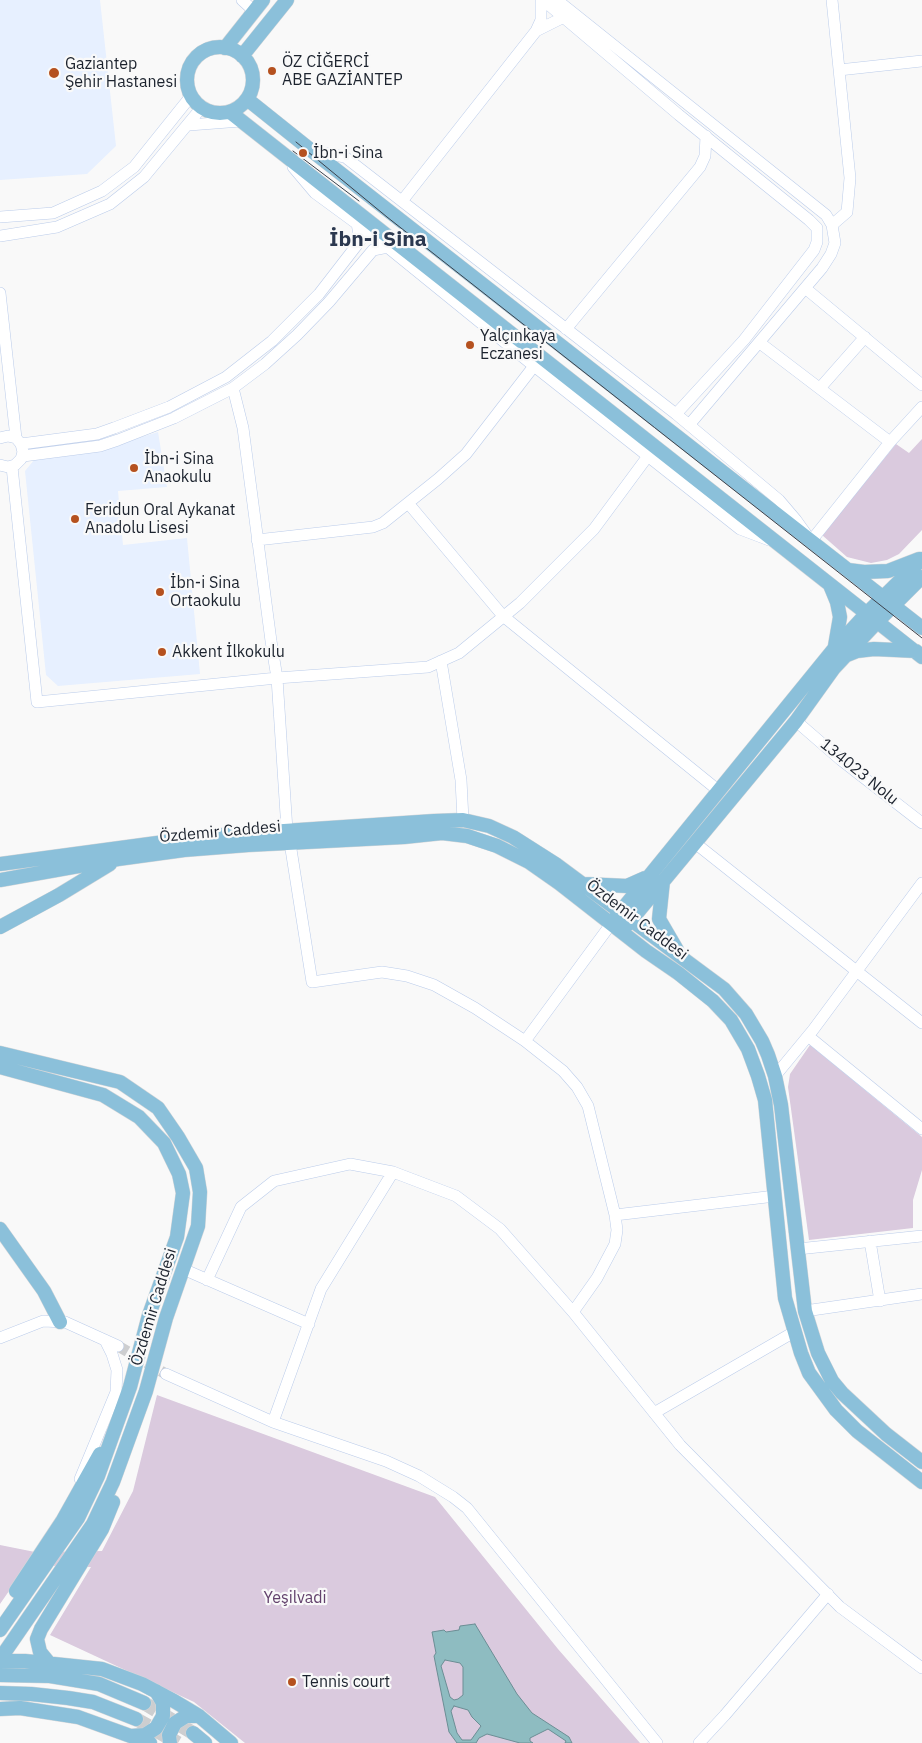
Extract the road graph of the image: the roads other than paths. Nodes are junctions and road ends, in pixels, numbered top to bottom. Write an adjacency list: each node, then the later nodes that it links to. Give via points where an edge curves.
1 (242, 0): 6 (street)
2 (287, 0): 10 (main road)
3 (542, 0): 7 (street); 8 (street, via 541,20)
4 (557, 0): 27 (street, via 826,216)
5 (832, 0): 12 (street)
6 (258, 5): 9 (main road)
7 (564, 18): 8 (street); 19 (street)
8 (536, 31): 24 (street)
9 (225, 48): 10 (main road); 13 (main road, via 213,48 194,59 187,78)
10 (242, 56): 14 (main road, via 253,77)
11 (922, 61): 12 (street)
12 (839, 70): 27 (street, via 850,178 847,212)
13 (191, 96): 15 (main road); 25 (street, via 134,166 102,191 53,213)
14 (247, 99): 16 (main road); 20 (main road)
15 (202, 107): 16 (main road, via 219,113); 18 (street)
16 (230, 112): 17 (main road)
17 (241, 121): 18 (street); 21 (main road)
18 (189, 124): 28 (street, via 144,177 110,204 57,227)
19 (706, 136): 22 (street); 23 (street, via 705,156)
20 (312, 151): 24 (street, via 345,157); 53 (main road)
21 (281, 152): 26 (street, via 315,193); 54 (main road)
22 (727, 152): 23 (street); 41 (street, via 809,220 817,228 817,242 744,340)
23 (700, 167): 34 (street)
24 (402, 201): 34 (street)
25 (0, 217)
26 (357, 224): 29 (street); 30 (street)
27 (832, 225): 32 (street, via 835,243 831,254)
28 (0, 236)
29 (360, 242): 31 (street, via 369,242); 48 (street, via 289,326 226,377 169,407 97,434)
30 (388, 247): 31 (street); 37 (street)
31 (373, 250): 39 (street, via 297,335)
32 (805, 288): 35 (street); 36 (street)
33 (0, 293): 48 (street)
34 (566, 329): 43 (street)
35 (865, 337): 38 (street); 40 (street)
36 (760, 343): 40 (street); 44 (street)
37 (534, 366): 49 (street); 51 (street, via 466,454)
38 (922, 385)
39 (233, 388): 48 (street, via 174,418 100,446); 52 (street)
40 (820, 388): 47 (street)
41 (686, 404): 43 (street); 44 (street)
42 (922, 406): 47 (street)
43 (676, 414): 45 (street)
44 (698, 415): 45 (street)
45 (689, 425): 53 (street, via 779,500)
46 (0, 438): 48 (street, via 8,436)
47 (890, 442): 53 (street)
48 (20, 446): 50 (street, via 19,463)
49 (648, 456): 54 (street, via 740,529); 60 (street, via 594,529)
50 (6, 466): 66 (street, via 37,702)
51 (408, 503): 52 (street, via 383,523 373,526); 60 (street)
52 (258, 540): 66 (street)
53 (810, 542): 56 (main road)
54 (782, 545): 58 (main road)
55 (922, 558): 56 (main road, via 888,571); 59 (main road)
56 (848, 570): 59 (main road)
57 (922, 577): 59 (main road)
58 (828, 582): 61 (main road); 63 (main road, via 840,617)
59 (888, 602): 61 (main road); 62 (main road)
60 (503, 616): 65 (street, via 459,653); 68 (street)
61 (872, 617): 63 (main road); 64 (main road)
62 (922, 628)
63 (840, 652): 64 (main road, via 874,649); 67 (main road, via 834,668); 68 (main road)
64 (919, 654)
65 (440, 661): 66 (street, via 428,667); 69 (street, via 461,780)
66 (277, 678): 71 (street)
67 (796, 722): 70 (street, 134023 Nolu); 72 (main road)
68 (719, 791): 75 (main road)
69 (463, 820): 71 (main road, Özdemir Caddesi, via 434,820); 79 (main road, Özdemir Caddesi, via 513,837)
70 (922, 823)
71 (289, 837): 73 (main road, Özdemir Caddesi); 74 (main road, Özdemir Caddesi, via 209,836); 82 (main road, Özdemir Caddesi, via 404,837 442,833 467,836 497,846 528,862); 87 (street, via 312,982 382,972 407,976 434,985)
72 (695, 843): 77 (main road); 84 (street)
73 (118, 859): 76 (main road, Özdemir Caddesi); 81 (main road)
74 (0, 864)
75 (648, 876): 79 (main road, via 627,886); 80 (main road)
76 (0, 880)
77 (663, 881): 80 (main road); 83 (main road, via 659,920)
78 (922, 883): 84 (street)
79 (584, 884): 80 (main road, Özdemir Caddesi)
80 (626, 915): 82 (main road); 83 (main road, Özdemir Caddesi)
81 (0, 927)
82 (616, 928): 87 (street); 93 (main road, Özdemir Caddesi, via 713,1001 731,1020 748,1049 765,1100)
83 (680, 955): 90 (main road, Özdemir Caddesi, via 724,989 746,1014 762,1040)
84 (857, 972): 85 (street); 86 (street)
85 (922, 1023)
86 (808, 1036): 90 (street); 91 (street)
87 (525, 1041): 94 (street, via 563,1070 588,1106)
88 (0, 1053): 99 (main road, Özdemir Caddesi, via 120,1082 158,1108 196,1168 200,1192 198,1226)
89 (0, 1067): 114 (main road, Özdemir Caddesi, via 103,1094 139,1117 164,1142 179,1174 183,1193 177,1238 149,1315)
90 (775, 1076): 98 (main road, Özdemir Caddesi)
91 (922, 1129)
92 (393, 1172): 100 (street, via 350,1164 274,1181 241,1207); 104 (street, via 456,1196 500,1229); 106 (street, via 321,1288)
93 (775, 1196): 94 (street); 107 (main road, Özdemir Caddesi, via 786,1298)
94 (615, 1215): 104 (street, via 616,1244)
95 (0, 1228): 105 (main road, via 44,1291)
96 (922, 1236): 97 (street)
97 (870, 1241): 98 (street); 102 (street)
98 (798, 1249): 103 (main road, Özdemir Caddesi)
99 (183, 1269): 100 (street); 113 (main road, Özdemir Caddesi)
100 (207, 1280): 106 (street)
101 (922, 1294): 102 (street)
102 (880, 1300): 103 (street)
103 (805, 1311): 116 (main road, Özdemir Caddesi, via 818,1353 832,1381 886,1434)
104 (573, 1312): 112 (street)
105 (60, 1322): 108 (street, via 43,1321); 109 (street)
106 (309, 1324): 115 (street)
107 (794, 1332): 112 (street); 117 (main road, Özdemir Caddesi, via 809,1373 836,1410 857,1431)
108 (0, 1338)
109 (105, 1340): 110 (street); 118 (street, via 117,1370 116,1392)
110 (118, 1346)
111 (166, 1374): 115 (street)
112 (654, 1414): 119 (street, via 680,1446)
113 (138, 1416): 122 (main road, Özdemir Caddesi, via 93,1524); 123 (main road, via 132,1455 102,1529 37,1639 40,1652)
114 (120, 1418): 118 (main road); 121 (main road, Özdemir Caddesi, via 78,1518)
115 (273, 1422): 138 (street, via 386,1461 440,1488 467,1508)
116 (922, 1462)
117 (922, 1482)
118 (63, 1520): 120 (main road)
119 (828, 1594): 124 (street, via 840,1607); 139 (street)
120 (0, 1616)
121 (0, 1630)
122 (0, 1660): 123 (main road)
123 (49, 1663): 126 (main road, via 102,1669)
124 (922, 1668)
125 (0, 1675): 128 (main road, via 50,1676 99,1684)
126 (156, 1691): 130 (main road); 133 (main road, via 163,1703 160,1722 144,1735)
127 (0, 1693): 131 (main road, via 93,1702)
128 (144, 1703)
129 (0, 1709): 133 (main road, via 20,1708 78,1717)
130 (199, 1716): 135 (main road, via 186,1716 175,1723 169,1735); 137 (main road)
131 (136, 1719)
132 (193, 1733): 136 (main road)
133 (131, 1736): 134 (main road)
134 (150, 1743)
135 (170, 1743)
136 (205, 1743)
137 (231, 1743)
138 (657, 1743)
139 (699, 1743)

